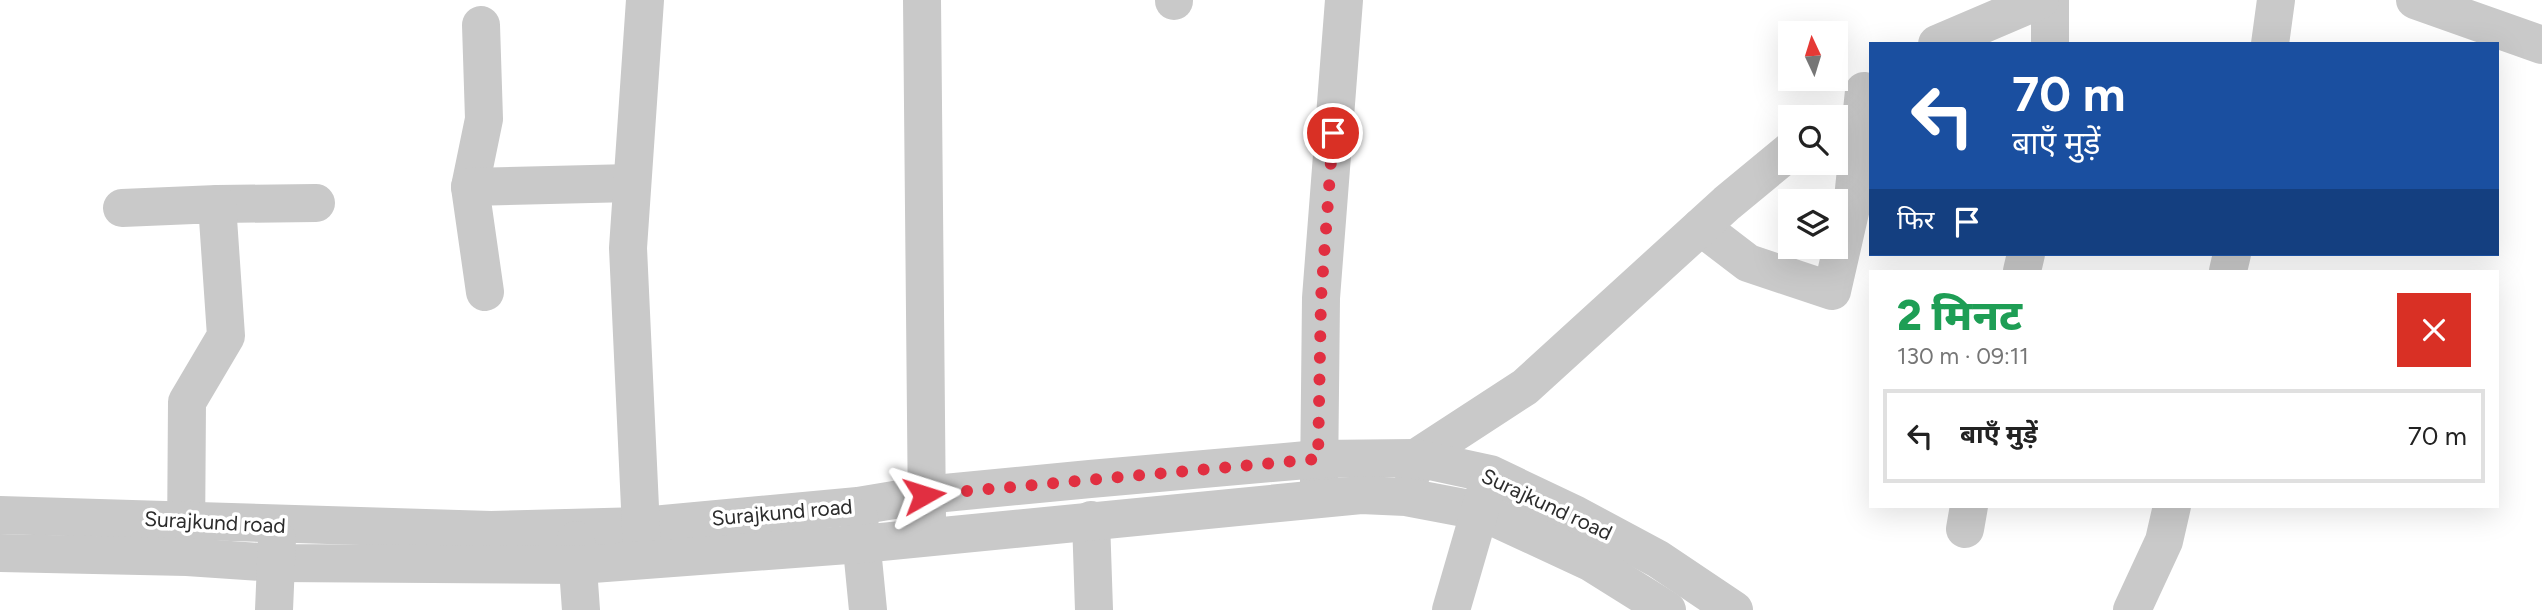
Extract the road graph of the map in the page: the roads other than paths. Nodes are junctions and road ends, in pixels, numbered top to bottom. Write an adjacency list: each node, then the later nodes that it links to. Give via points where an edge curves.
1 (645, 0): 16 (street)
2 (922, 0): 26 (street)
3 (1344, 0): 24 (street, via 1321,298)
4 (2040, 0): 9 (street)
5 (2050, 0): 10 (street)
6 (2276, 0): 11 (street)
7 (2422, 1): 12 (street)
8 (481, 25): 17 (street, via 484,119)
9 (1942, 42)
10 (2050, 42)
11 (2270, 42)
12 (2542, 45)
13 (1867, 88): 14 (street); 21 (street, via 1853,199 1832,292 1748,263)
14 (1846, 105)
15 (1778, 161): 21 (street)
16 (632, 183): 17 (street); 38 (street, via 628,248)
17 (470, 187): 22 (street)
18 (316, 203): 19 (street)
19 (217, 204): 20 (street); 37 (street, via 226,336 187,402)
20 (122, 208)
21 (1701, 227): 23 (street, via 1525,387)
22 (485, 292)
23 (1416, 458): 24 (street, Surajkund road); 25 (street, Surajkund road); 27 (street)
24 (1318, 459): 26 (street, Surajkund road); 28 (street)
25 (1490, 474): 31 (street); 49 (street, Surajkund road, via 1658,559)
26 (924, 495): 29 (street, Surajkund road); 36 (street)
27 (1406, 497): 28 (street); 31 (street)
28 (1319, 498): 33 (street)
29 (858, 506): 38 (street, Surajkund road); 39 (street)
30 (2172, 508): 50 (street, via 2164,541)
31 (1480, 511): 47 (street); 48 (street, via 1590,562)
32 (17, 515): 37 (street, Surajkund road); 40 (street)
33 (1091, 520): 36 (street); 46 (street)
34 (278, 526): 35 (street, Surajkund road); 37 (street, Surajkund road); 41 (street)
35 (575, 527): 38 (street, Surajkund road); 42 (street)
36 (928, 536): 39 (street)
37 (186, 538): 40 (street); 41 (street)
38 (642, 543): 39 (street); 42 (street)
39 (862, 544): 45 (street)
40 (17, 553)
41 (275, 563): 42 (street); 43 (street)
42 (579, 565): 44 (street)
43 (274, 610)
44 (581, 610)
45 (868, 610)
46 (1094, 610)
47 (1451, 610)
48 (1667, 610)
49 (1734, 610)
50 (2132, 610)

